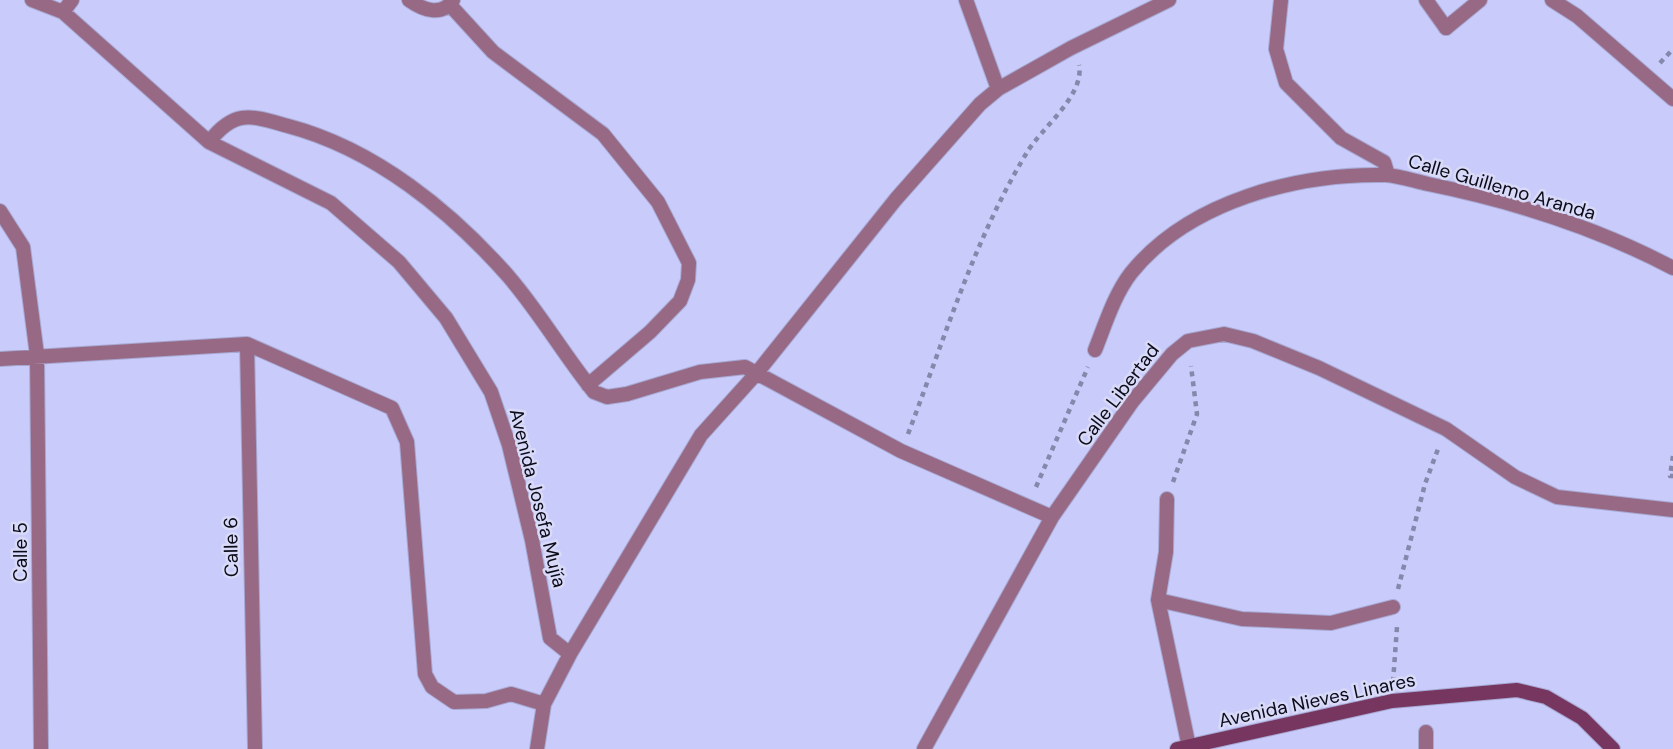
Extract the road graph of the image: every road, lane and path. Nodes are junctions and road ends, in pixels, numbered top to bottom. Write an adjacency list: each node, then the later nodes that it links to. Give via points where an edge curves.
1 (32, 0): 10 (street, Avenida Josefa Mujía)
2 (409, 0): 9 (street, via 433,11)
3 (966, 0): 12 (street)
4 (1169, 0): 11 (street)
5 (1281, 0): 15 (street, via 1276,49 1286,83 1341,138 1384,162)
6 (1426, 0): 7 (street, via 1446,28)
7 (1480, 0)
8 (1552, 0): 13 (street)
9 (452, 3): 24 (street, via 493,52 603,134 658,202 689,263 680,301)
10 (68, 6): 14 (street, Avenida Josefa Mujía)
11 (1072, 48): 12 (street); 26 (path, via 1081,72 1069,100 1027,150 996,207)
12 (998, 89): 23 (street, via 896,199)
13 (1673, 99)
14 (209, 142): 24 (street, via 231,119 261,118 307,131 394,175 454,219 510,278); 35 (street, Avenida Josefa Mujía, via 331,203 399,262 446,318 491,392 532,540 550,638)
15 (1388, 175): 17 (street, Calle Guillemo Aranda, via 1550,217 1626,244); 20 (street, Calle Guillemo Aranda, via 1301,182 1207,214 1171,236 1131,274)
16 (0, 211): 21 (street, Calle 5, via 23,247)
17 (1673, 268)
18 (1188, 341): 25 (street, Calle Libertad, via 1224,334 1253,341); 29 (path, via 1197,414); 32 (street, Calle Libertad, via 1132,402)
19 (247, 344): 21 (street); 37 (street, via 370,395 392,408 400,420 407,442 425,674 432,687 454,702 511,694); 41 (street, Calle 6)
20 (1095, 350): 30 (path)
21 (37, 355): 22 (street); 40 (street, Calle 5)
22 (0, 359)
23 (756, 374): 24 (street, via 745,367 723,367 607,397); 26 (street); 35 (street, via 701,435)
24 (588, 386)
25 (1446, 429): 31 (street, Calle Libertad, via 1515,477 1557,497); 34 (path, via 1425,484)
26 (901, 451): 30 (street)
27 (1673, 456): 28 (path)
28 (1673, 476)
29 (1167, 499): 33 (street, via 1166,552)
30 (1028, 508): 32 (street)
31 (1673, 510)
32 (1052, 517): 43 (street, Calle Libertad)
33 (1158, 600): 34 (street, via 1242,619 1331,622); 39 (street)
34 (1393, 607): 36 (path, via 1398,624)
35 (570, 654): 37 (street)
36 (1392, 701): 39 (main road, Avenida Nieves Linares); 45 (main road, Avenida Nieves Linares, via 1517,690 1545,697 1582,718)
37 (544, 704): 42 (street)
38 (1426, 732): 44 (street)
39 (1183, 748)
40 (41, 749)
41 (255, 749)
42 (537, 749)
43 (924, 749)
44 (1426, 749)
45 (1613, 749)

